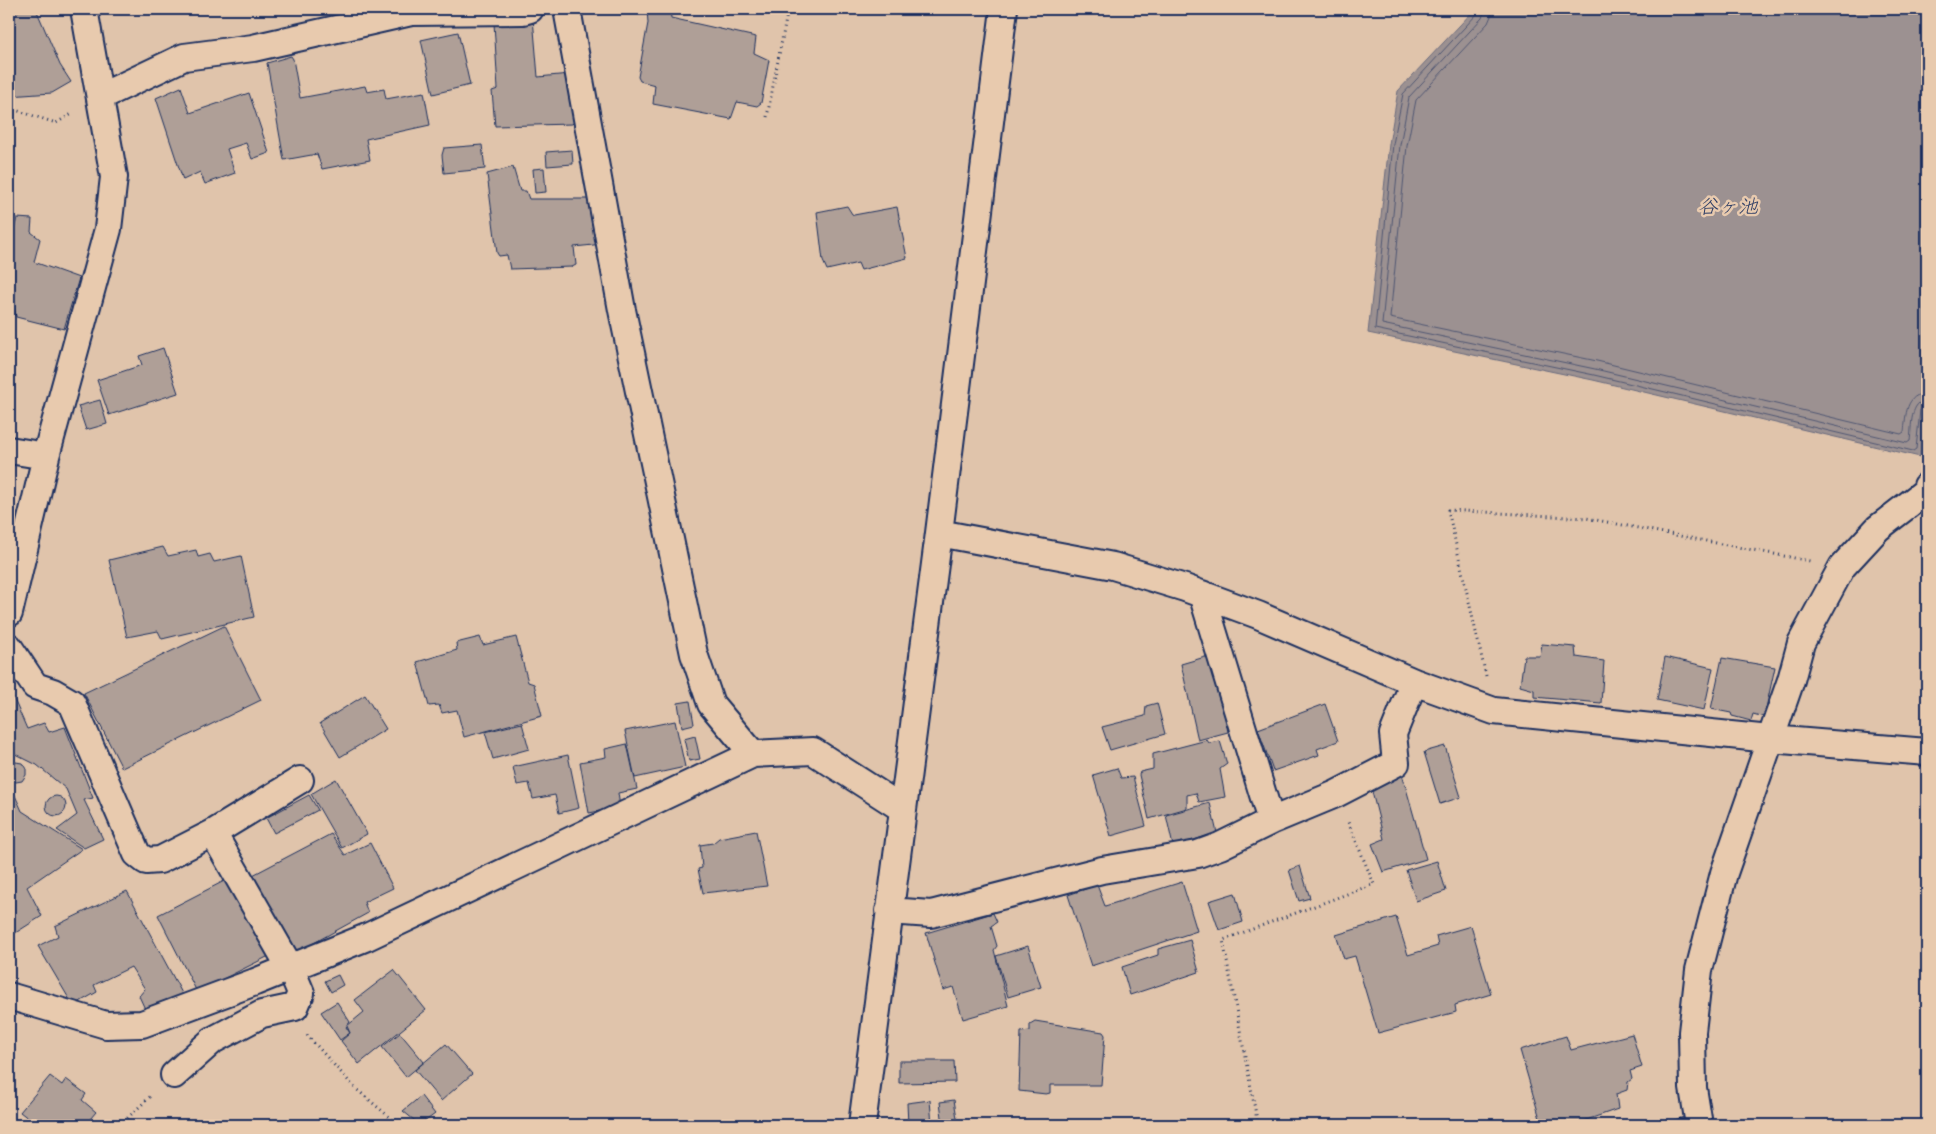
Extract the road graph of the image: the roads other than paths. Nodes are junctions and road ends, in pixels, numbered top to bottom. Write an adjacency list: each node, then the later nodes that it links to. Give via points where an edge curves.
1 (84, 9): 5 (street)
2 (530, 9): 5 (street, via 412,12 253,48 184,57)
3 (567, 9): 16 (street, via 622,310 694,654 711,704)
4 (1004, 9): 9 (street)
5 (100, 97): 7 (street, via 114,176 108,229)
6 (9, 450): 7 (street)
7 (46, 456): 11 (street)
8 (1927, 491): 14 (street, via 1878,528 1842,567 1801,643)
9 (939, 533): 10 (street, via 1113,566); 18 (street)
10 (1202, 594): 13 (street); 19 (street)
11 (9, 613)
12 (9, 647): 20 (street, via 34,686 72,703 137,854 146,862 160,860)
13 (1414, 682): 14 (street, via 1494,711); 19 (street, via 1393,734 1396,763 1336,794)
14 (1770, 739): 15 (street); 26 (street, via 1724,873 1699,970 1692,1032 1693,1088)
15 (1927, 752)
16 (754, 754): 18 (street, via 813,751); 22 (street, via 368,937)
17 (300, 780): 20 (street)
18 (903, 809): 21 (street)
19 (1271, 821): 21 (street, via 1198,854 1102,870 931,914)
20 (213, 832): 22 (street)
21 (890, 911): 25 (street)
22 (291, 968): 23 (street, via 142,1024 106,1025); 24 (street, via 301,993 295,1007 262,1014 212,1040)
23 (9, 996)
24 (174, 1076)
25 (862, 1125)
26 (1699, 1125)

